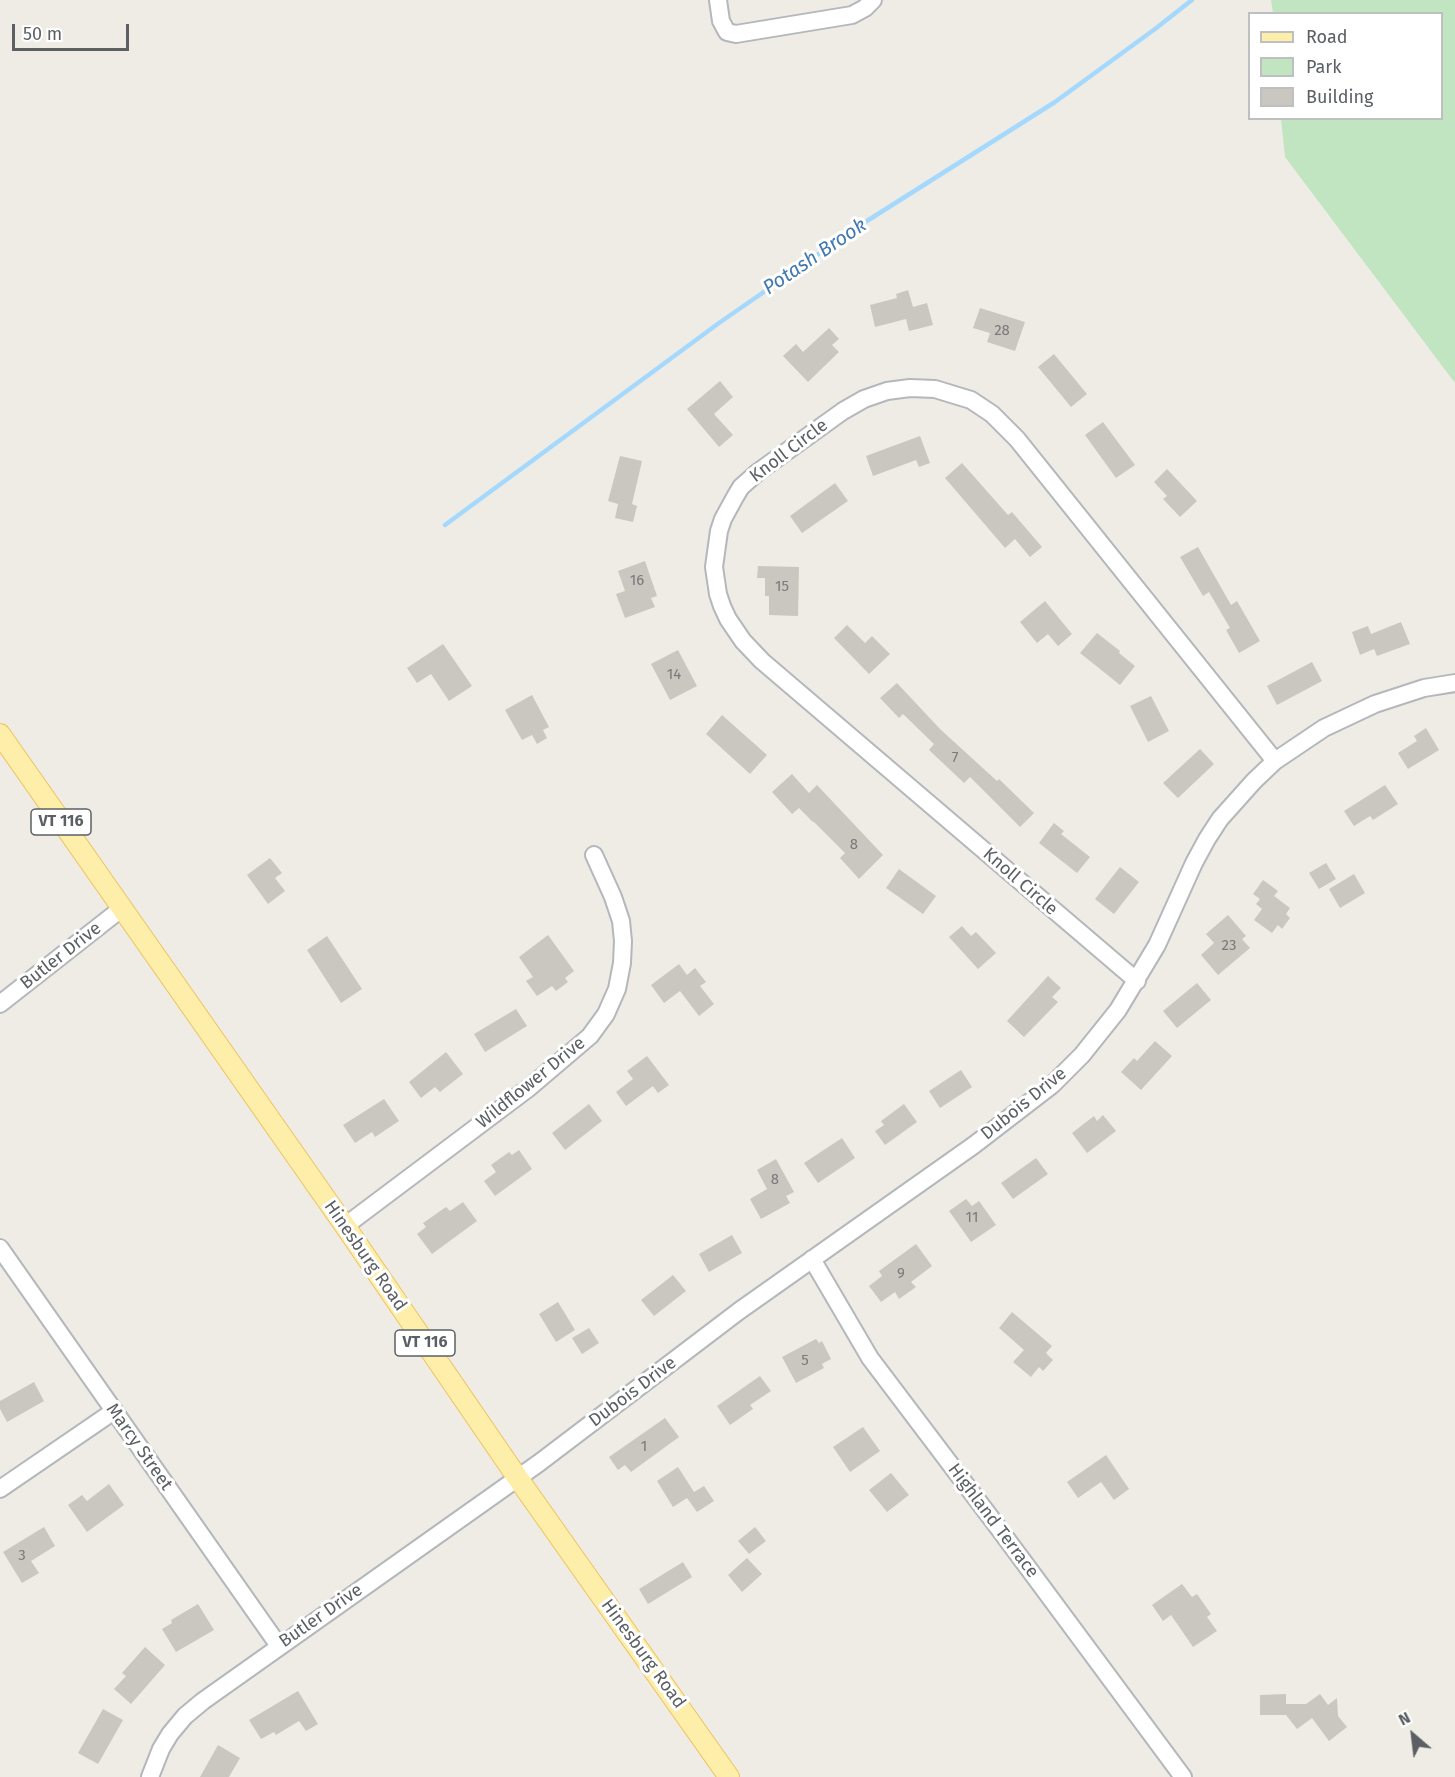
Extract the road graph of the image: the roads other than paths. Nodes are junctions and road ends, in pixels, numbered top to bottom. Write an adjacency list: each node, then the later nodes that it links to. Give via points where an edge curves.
1 (718, 0): 2 (street, via 721,21 727,32 736,34 852,15)
2 (873, 0)
3 (1455, 683): 5 (street, Dubois Drive, via 1424,688 1366,707 1324,728)
4 (0, 734): 7 (main road, Hinesburg Road / VT 116)
5 (1275, 761): 8 (street, Dubois Drive, via 1235,801 1207,839); 8 (street, Knoll Circle, via 1017,439 971,400 922,388 898,389 864,399 758,472 735,497 723,519 714,567 722,606 743,641)
6 (594, 855): 10 (street, Wildflower Drive, via 614,897 623,941 617,988 606,1014 590,1036 530,1087)
7 (121, 909): 9 (street, Butler Drive); 10 (main road, Hinesburg Road / VT 116)
8 (1137, 981): 12 (street, Dubois Drive, via 1083,1055 1038,1097)
9 (0, 1004)
10 (345, 1226): 14 (main road, Hinesburg Road / VT 116)
11 (0, 1248): 13 (street, Marcy Street)
12 (812, 1259): 14 (street, Dubois Drive); 19 (street, Highland Terrace, via 870,1358)
13 (114, 1411): 15 (street); 16 (street, Marcy Street)
14 (517, 1477): 16 (street, Butler Drive); 18 (main road, Hinesburg Road / VT 116)
15 (0, 1489)
16 (279, 1646): 17 (street, Butler Drive, via 185,1716 160,1749)
17 (150, 1777)
18 (729, 1777)
19 (1182, 1777)

